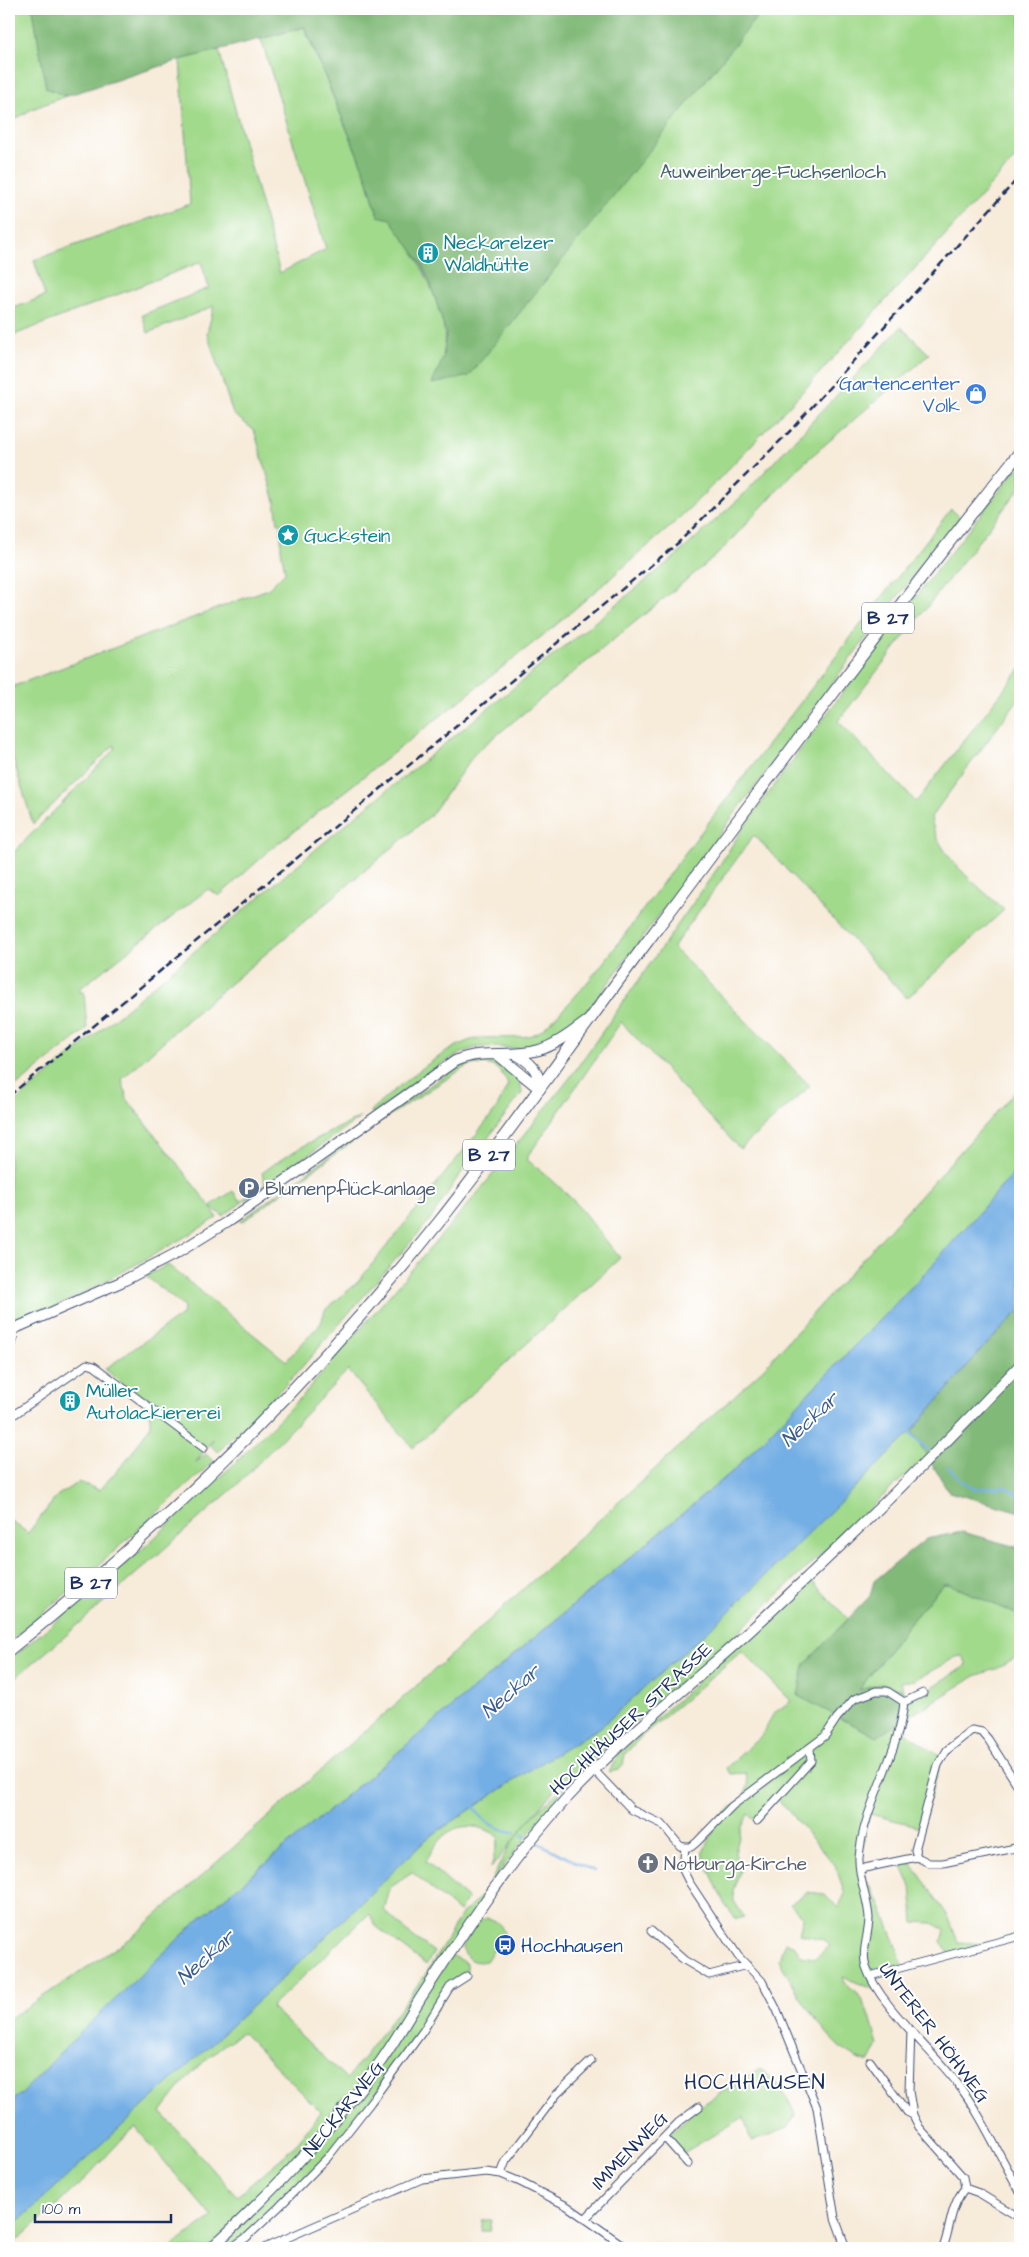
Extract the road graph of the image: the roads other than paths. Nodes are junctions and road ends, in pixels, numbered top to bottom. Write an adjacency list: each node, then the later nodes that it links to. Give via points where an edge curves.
1 (1020, 452): 2 (main road, B 27, via 884,623)
2 (592, 1018): 3 (main road, via 552,1045 538,1051); 5 (main road, B 27)
3 (514, 1054): 4 (main road); 5 (main road, via 535,1068 540,1077)
4 (498, 1055): 5 (main road); 6 (main road, via 481,1053 455,1061 228,1222 177,1254 121,1282)
5 (540, 1088): 11 (main road, B 27, via 439,1222 349,1328 262,1422 112,1566)
6 (10, 1328): 7 (main road, via 12,1342)
7 (9, 1348)
8 (1020, 1365): 15 (main road, HOCHHÄUSER STRASSE, via 856,1531)
9 (9, 1415): 10 (street, via 87,1364)
10 (204, 1448)
11 (9, 1650)
12 (923, 1693): 13 (street)
13 (904, 1702): 14 (street, via 887,1691 863,1694 854,1699 825,1736); 21 (street, UNTERER HÖHWEG, via 901,1728 866,1825)
14 (810, 1748): 17 (street, via 811,1761); 18 (street, via 732,1806 697,1842)
15 (594, 1770): 18 (street, via 632,1810 662,1824 680,1846); 39 (main road, HOCHHÄUSER STRASSE, via 538,1830 488,1897 382,2060 335,2121 282,2181)
16 (1020, 1789): 20 (street, via 988,1739 982,1732 972,1730 947,1750 938,1765 915,1850)
17 (757, 1821)
18 (685, 1847): 24 (street, via 683,1870 689,1882)
19 (1020, 1847): 20 (street, via 943,1863 929,1863)
20 (917, 1856): 21 (street)
21 (860, 1869): 26 (street, UNTERER HÖHWEG, via 868,1917 865,1965)
22 (651, 1931): 24 (street, via 684,1960 709,1974)
23 (1020, 1936): 26 (street)
24 (747, 1965): 43 (street, via 762,1981 777,2010 817,2108 834,2218)
25 (467, 1976): 40 (street, NECKARWEG, via 450,1987 417,2039 328,2156 279,2207)
26 (870, 1976): 27 (street, UNTERER HÖHWEG)
27 (911, 2030): 31 (street, via 909,2091); 36 (street, UNTERER HÖHWEG, via 958,2084)
28 (591, 2061): 34 (street, via 557,2094 506,2161)
29 (870, 2061): 31 (street, via 907,2112)
30 (699, 2107): 32 (street, IMMENWEG)
31 (913, 2115): 35 (street, via 963,2177)
32 (665, 2138): 33 (street); 38 (street, IMMENWEG)
33 (688, 2164)
34 (501, 2174): 38 (street, via 567,2206); 41 (street, via 486,2172 422,2178)
35 (965, 2188): 37 (street); 44 (street, via 957,2197)
36 (1020, 2191)
37 (1020, 2218)
38 (586, 2219): 42 (street)
39 (211, 2248)
40 (231, 2248)
41 (264, 2248)
42 (627, 2248)
43 (846, 2248)
44 (943, 2248)

